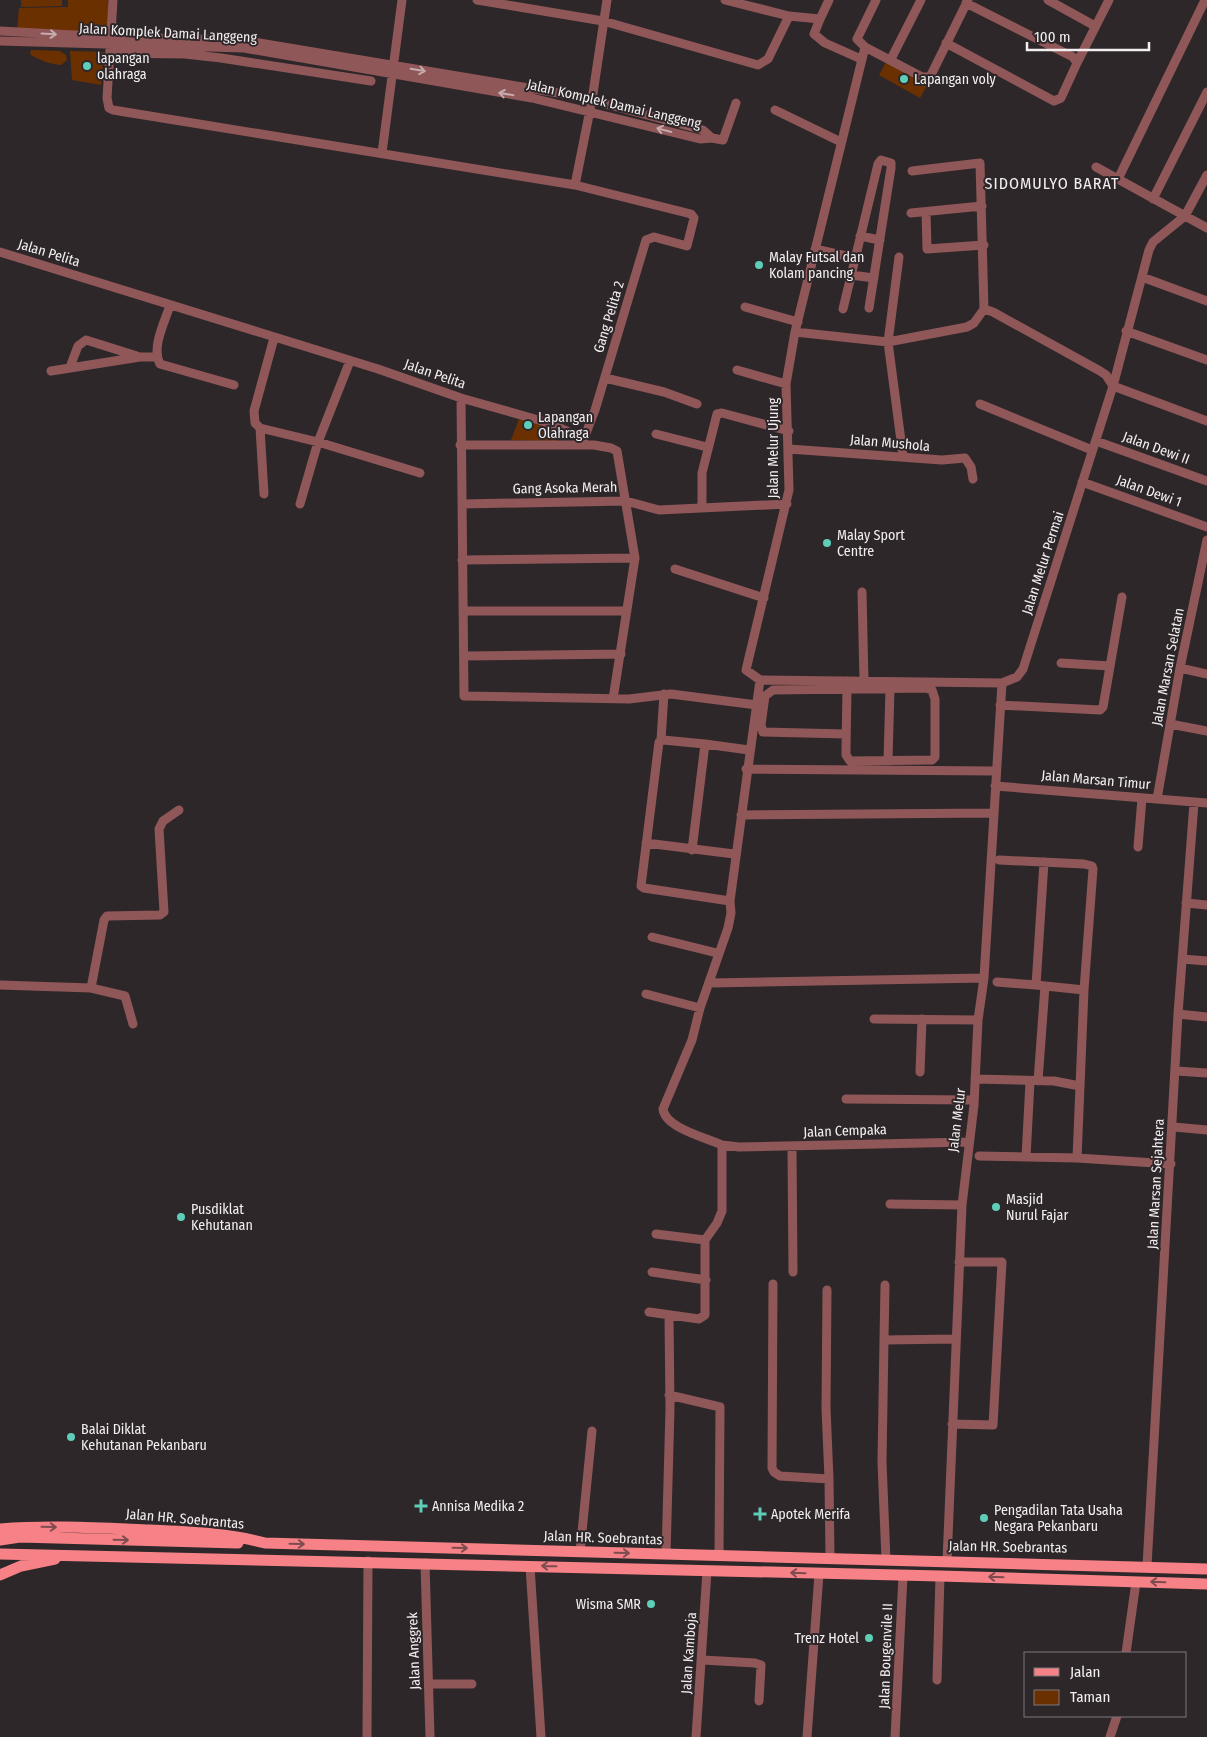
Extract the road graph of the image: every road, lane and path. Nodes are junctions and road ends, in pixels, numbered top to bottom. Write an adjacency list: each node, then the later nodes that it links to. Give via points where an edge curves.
1 (113, 0): 18 (street)
2 (402, 0): 31 (street)
3 (477, 0): 15 (street)
4 (608, 0): 15 (street)
5 (725, 0): 13 (street)
6 (829, 0): 14 (street)
7 (876, 0): 22 (street, via 857,39)
8 (921, 0): 27 (street)
9 (1048, 0): 16 (street)
10 (1109, 0): 16 (street)
11 (1205, 0): 49 (street)
12 (967, 2): 21 (street); 30 (street, via 1073,56)
13 (789, 16): 14 (street); 15 (street, via 768,59 758,65)
14 (820, 19): 26 (street, via 814,34 825,43)
15 (603, 21): 37 (street)
16 (1095, 26): 30 (street)
17 (0, 31): 18 (street, Jalan Komplek Damai Langgeng, one-way to 18)
18 (111, 40): 19 (street, Jalan Komplek Damai Langgeng); 20 (street, Jalan Komplek Damai Langgeng); 24 (street)
19 (0, 41)
20 (194, 42): 23 (street, Jalan Komplek Damai Langgeng); 25 (street); 31 (street, Jalan Komplek Damai Langgeng, via 242,40)
21 (946, 43): 27 (street, via 928,77 922,77); 30 (street, via 1054,101 1061,98)
22 (865, 47): 26 (street, Jalan Melur Ujung); 27 (street)
23 (244, 48): 28 (street); 29 (street, Jalan Komplek Damai Langgeng)
24 (110, 53): 25 (street); 45 (street, via 107,98 109,108 113,110)
25 (194, 55): 28 (street)
26 (861, 59): 44 (street, Jalan Melur Ujung)
27 (891, 59)
28 (241, 60): 32 (street)
29 (319, 60): 31 (street, Jalan Komplek Damai Langgeng); 32 (street)
30 (1077, 63)
31 (393, 70): 33 (street, Jalan Komplek Damai Langgeng, one-way to 33); 35 (street, Jalan Komplek Damai Langgeng); 45 (street)
32 (317, 72): 34 (street)
33 (471, 78): 35 (street); 37 (street, Jalan Komplek Damai Langgeng)
34 (371, 81)
35 (469, 89): 40 (street, Jalan Komplek Damai Langgeng, one-way to 35, via 532,98)
36 (1207, 92): 51 (street)
37 (592, 100): 40 (street); 41 (street, Jalan Komplek Damai Langgeng)
38 (736, 103): 43 (street, via 723,140)
39 (775, 110): 44 (street)
40 (590, 112): 42 (street, Jalan Komplek Damai Langgeng); 50 (street)
41 (642, 113): 42 (street); 43 (street, Jalan Komplek Damai Langgeng, via 703,130)
42 (637, 123): 43 (street, Jalan Komplek Damai Langgeng, one-way to 42, via 700,139)
43 (712, 138)
44 (841, 142): 60 (street, Jalan Melur Ujung)
45 (382, 153): 50 (street)
46 (1096, 167): 49 (street)
47 (912, 170): 52 (street, via 980,163)
48 (1207, 175): 55 (street)
49 (1118, 179): 51 (street)
50 (575, 185): 85 (street, Gang Pelita 2, via 691,214 694,218 687,246 654,237 646,240)
51 (1154, 199): 55 (street)
52 (982, 206): 53 (street); 59 (street)
53 (926, 212): 54 (street); 59 (street, via 927,249)
54 (911, 213)
55 (1185, 216): 56 (street); 65 (street, via 1153,242)
56 (1207, 228)
57 (860, 236): 58 (street); 58 (street, via 878,164 887,160 891,168); 63 (street)
58 (880, 240): 66 (street)
59 (984, 245): 72 (street)
60 (815, 249): 63 (street); 73 (street, Jalan Melur Ujung)
61 (0, 252): 68 (street, Jalan Pelita)
62 (899, 257): 77 (street)
63 (855, 258): 64 (street)
64 (851, 275): 66 (street); 71 (street)
65 (1142, 277): 67 (street); 74 (street, Jalan Melur Permai)
66 (874, 278): 70 (street)
67 (1207, 301)
68 (170, 305): 76 (street, Jalan Pelita); 79 (street)
69 (745, 307): 73 (street)
70 (869, 308)
71 (843, 309)
72 (984, 309): 77 (street, via 967,327); 88 (street, via 1085,362 1106,375)
73 (798, 322): 75 (street, Jalan Melur Ujung)
74 (1126, 331): 80 (street); 88 (street, Jalan Melur Permai)
75 (795, 332): 77 (street); 86 (street, Jalan Melur Ujung)
76 (274, 338): 81 (street, Jalan Pelita); 93 (street, via 254,411 255,423)
77 (888, 342): 102 (street)
78 (140, 357): 79 (street); 82 (street); 82 (street, via 86,340 78,346)
79 (156, 357): 87 (street, via 166,367)
80 (1207, 360)
81 (350, 361): 89 (street, Jalan Pelita); 96 (street)
82 (70, 367): 84 (street)
83 (737, 370): 86 (street)
84 (51, 371)
85 (604, 378): 90 (street, via 664,392); 97 (street, Gang Pelita 2)
86 (786, 384): 94 (street, Jalan Melur Ujung)
87 (234, 385)
88 (1113, 386): 92 (street); 99 (street, Jalan Melur Permai)
89 (460, 398): 97 (street, Jalan Pelita, via 549,423 576,435); 98 (street)
90 (697, 404)
91 (980, 404): 99 (street, Jalan Dewi II)
92 (1207, 421)
93 (260, 428): 96 (street); 107 (street)
94 (789, 431): 100 (street, via 719,413 715,416); 101 (street, Jalan Melur Ujung)
95 (656, 434): 100 (street)
96 (318, 442): 103 (street); 109 (street)
97 (584, 443): 98 (street); 108 (street, Jalan Pelita, via 617,451)
98 (460, 445): 110 (street)
99 (1094, 445): 105 (street, Jalan Dewi II); 106 (street, Jalan Melur Permai)
100 (707, 447): 112 (street, via 702,472)
101 (789, 449): 102 (street, Jalan Mushola); 111 (street, Jalan Melur Ujung)
102 (904, 456): 104 (street, Jalan Mushola, via 942,460 965,458 971,467)
103 (420, 473)
104 (972, 479)
105 (1207, 481)
106 (1082, 482): 113 (street, Jalan Dewi 1); 131 (street, Jalan Melur Permai, via 1023,669)
107 (264, 494)
108 (626, 501): 110 (street, Gang Asoka Merah); 112 (street, Gang Asoka Merah, via 659,510); 115 (street, Jalan Pelita)
109 (300, 504)
110 (462, 504): 116 (street)
111 (787, 504): 112 (street, Gang Asoka Merah); 120 (street, Jalan Melur Ujung)
112 (702, 508)
113 (1207, 527)
114 (1207, 540): 127 (street, Jalan Marsan Selatan)
115 (635, 558): 116 (street); 122 (street, Jalan Pelita)
116 (462, 560): 121 (street)
117 (675, 569): 120 (street)
118 (862, 592): 130 (street)
119 (1122, 597): 126 (street)
120 (764, 598): 129 (street, Jalan Melur Ujung, via 746,670)
121 (464, 611): 122 (street); 124 (street)
122 (627, 611): 123 (street, Jalan Pelita)
123 (621, 654): 124 (street); 135 (street, Jalan Pelita)
124 (464, 656): 135 (street, via 466,697)
125 (1061, 663): 126 (street)
126 (1110, 666): 137 (street, via 1103,707 1098,711)
127 (1180, 668): 128 (street); 138 (street, Jalan Marsan Selatan)
128 (1207, 674)
129 (760, 680): 132 (street); 136 (street)
130 (864, 681): 131 (street); 132 (street)
131 (1002, 683): 137 (street, Jalan Melur)
132 (847, 684): 133 (street); 140 (street); 140 (street, via 770,691 765,696 761,725 764,732)
133 (890, 688): 144 (street); 144 (street, via 926,688 934,694 935,757 932,760)
134 (664, 694): 135 (street); 136 (street); 141 (street)
135 (613, 699)
136 (757, 705): 143 (street)
137 (1000, 705): 146 (street, Jalan Melur)
138 (1170, 724): 139 (street); 149 (street, Jalan Marsan Selatan)
139 (1207, 731)
140 (846, 734): 144 (street, via 846,755 850,760)
141 (661, 740): 142 (street); 155 (street, via 658,742)
142 (706, 744): 143 (street); 157 (street)
143 (749, 750): 145 (street)
144 (888, 760)
145 (746, 769): 146 (street); 154 (street)
146 (995, 771): 147 (street, Jalan Melur)
147 (995, 786): 148 (street, Jalan Marsan Timur); 153 (street, Jalan Melur)
148 (1142, 798): 149 (street, Jalan Marsan Timur); 156 (street)
149 (1157, 799): 150 (street, Jalan Marsan Timur)
150 (1194, 803): 151 (street, Jalan Marsan Timur); 162 (street, Jalan Marsan Sejahtera)
151 (1207, 803)
152 (178, 810): 173 (street, via 163,821 159,829 164,912 160,915 107,916)
153 (994, 813): 154 (street); 168 (street, Jalan Melur)
154 (741, 815): 158 (street)
155 (646, 843): 157 (street); 161 (street, via 640,880 644,888)
156 (1138, 847)
157 (692, 850): 158 (street)
158 (734, 854): 161 (street)
159 (999, 860): 160 (street)
160 (1044, 862): 172 (street); 174 (street, via 1084,864 1093,869)
161 (730, 900): 165 (street, via 730,919)
162 (1186, 903): 163 (street); 166 (street, Jalan Marsan Sejahtera)
163 (1207, 905)
164 (652, 937): 165 (street)
165 (717, 953): 170 (street)
166 (1182, 959): 167 (street); 177 (street, Jalan Marsan Sejahtera)
167 (1207, 961)
168 (984, 978): 170 (street); 181 (street, Jalan Melur)
169 (997, 982): 172 (street)
170 (709, 983): 176 (street)
171 (0, 984): 173 (street)
172 (1040, 985): 174 (street); 187 (street)
173 (91, 988): 182 (street, via 125,996)
174 (1084, 990): 188 (street)
175 (646, 994): 176 (street)
176 (700, 1008): 194 (street, Jalan Cempaka, via 692,1040 663,1106 663,1114 678,1127)
177 (1178, 1014): 178 (street); 183 (street, Jalan Marsan Sejahtera)
178 (1207, 1017)
179 (874, 1019): 180 (street)
180 (922, 1020): 181 (street); 184 (street)
181 (978, 1020): 186 (street, Jalan Melur)
182 (132, 1024)
183 (1176, 1071): 185 (street); 191 (street, Jalan Marsan Sejahtera)
184 (920, 1072)
185 (1207, 1073)
186 (975, 1079): 187 (street); 190 (street, Jalan Melur)
187 (1034, 1082): 188 (street, via 1054,1081); 197 (street)
188 (1080, 1086): 198 (street)
189 (846, 1099): 190 (street)
190 (974, 1100): 193 (street, Jalan Melur)
191 (1174, 1127): 192 (street); 199 (street, Jalan Marsan Sejahtera)
192 (1207, 1130)
193 (969, 1142): 195 (street, Jalan Cempaka); 201 (street, Jalan Melur)
194 (722, 1145): 195 (street, Jalan Cempaka, via 739,1148); 203 (street, via 722,1211)
195 (792, 1146): 206 (street)
196 (979, 1156): 197 (street)
197 (1026, 1157): 198 (street)
198 (1077, 1158): 199 (street)
199 (1171, 1164): 235 (street, Jalan Marsan Sejahtera)
200 (890, 1204): 201 (street)
201 (962, 1205): 204 (street, Jalan Melur)
202 (656, 1234): 203 (street)
203 (705, 1240): 207 (street)
204 (959, 1262): 213 (street, Jalan Melur); 216 (street, via 1002,1262 1001,1294 994,1426)
205 (652, 1272): 207 (street)
206 (793, 1272)
207 (706, 1280): 212 (street, via 706,1312 703,1318)
208 (773, 1284): 218 (street, via 772,1468 780,1476)
209 (885, 1285): 214 (street)
210 (827, 1290): 218 (street, via 826,1408)
211 (649, 1312): 212 (street)
212 (669, 1315): 215 (street)
213 (955, 1339): 214 (street); 216 (street, Jalan Melur)
214 (884, 1340): 230 (street, via 882,1462)
215 (669, 1395): 226 (street); 228 (street, via 720,1407)
216 (952, 1424): 232 (street, Jalan Melur)
217 (592, 1431): 224 (street)
218 (830, 1479): 229 (street)
219 (0, 1520): 220 (main road)
220 (26, 1527): 221 (main road, Jalan HR. Soebrantas); 223 (main road, Jalan HR. Soebrantas, one-way to 223, via 215,1533)
221 (0, 1529)
222 (0, 1540): 223 (main road, one-way to 223, via 20,1537)
223 (264, 1543): 224 (main road, Jalan HR. Soebrantas, one-way to 224)
224 (579, 1552): 226 (main road, Jalan HR. Soebrantas, one-way to 226); 236 (main road)
225 (0, 1554): 227 (main road)
226 (666, 1554): 228 (main road, Jalan HR. Soebrantas)
227 (74, 1555): 231 (main road); 240 (main road, via 21,1566)
228 (719, 1556): 229 (main road, Jalan HR. Soebrantas)
229 (830, 1559): 230 (main road, Jalan HR. Soebrantas)
230 (886, 1560): 232 (main road, Jalan HR. Soebrantas)
231 (368, 1561): 233 (main road); 252 (street)
232 (947, 1561): 235 (main road, Jalan HR. Soebrantas)
233 (425, 1563): 234 (main road); 248 (street, Jalan Anggrek)
234 (530, 1566): 236 (main road, one-way to 234); 254 (street)
235 (1147, 1566): 237 (main road, Jalan HR. Soebrantas)
236 (577, 1567): 238 (main road)
237 (1207, 1569)
238 (707, 1571): 239 (main road, one-way to 238); 246 (street, Jalan Kamboja)
239 (819, 1574): 241 (main road); 256 (street)
240 (0, 1575)
241 (903, 1576): 242 (main road); 257 (street, Jalan Bougenvile II)
242 (940, 1576): 243 (main road, one-way to 242); 247 (street)
243 (1136, 1582): 244 (main road, one-way to 243); 245 (street)
244 (1207, 1584)
245 (1126, 1652)
246 (703, 1660): 250 (street, via 761,1665); 255 (street, Jalan Kamboja)
247 (937, 1680)
248 (428, 1684): 249 (street); 253 (street, Jalan Anggrek)
249 (472, 1684)
250 (759, 1701)
251 (1117, 1717): 258 (street)
252 (367, 1737)
253 (430, 1737)
254 (540, 1737)
255 (696, 1737)
256 (807, 1737)
257 (895, 1737)
258 (1110, 1737)

